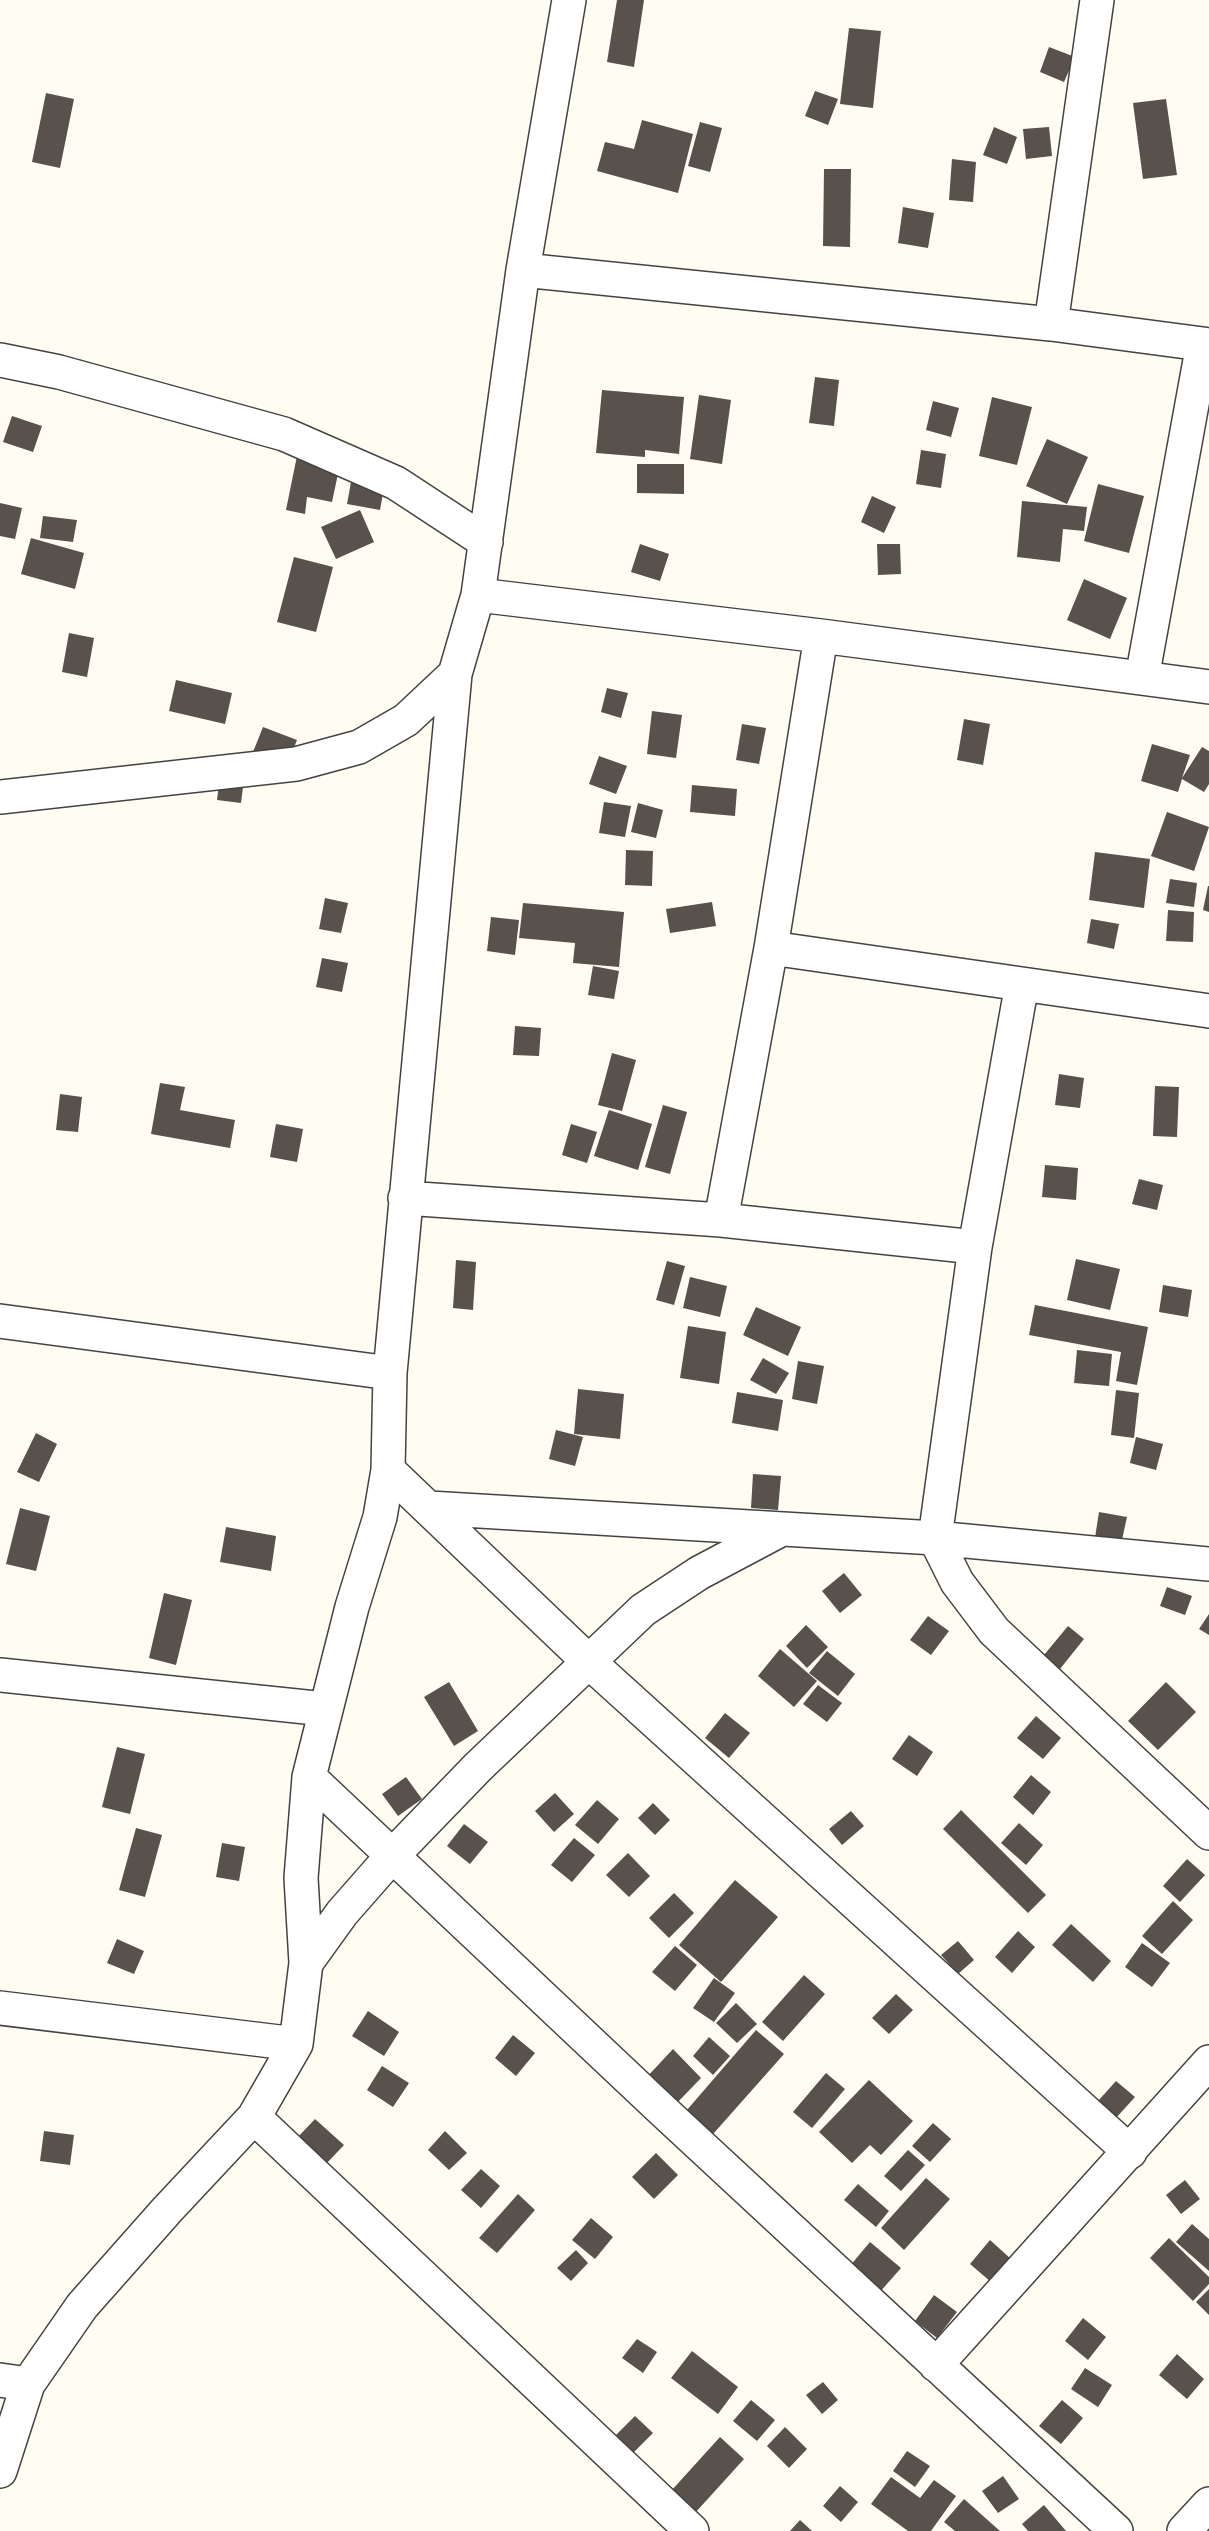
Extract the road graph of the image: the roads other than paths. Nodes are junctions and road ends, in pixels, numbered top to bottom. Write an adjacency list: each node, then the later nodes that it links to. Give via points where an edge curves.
1 (569, 0): 3 (street)
2 (1096, 0): 4 (street)
3 (523, 270): 4 (street); 7 (street)
4 (1051, 324): 5 (street)
5 (1206, 344): 11 (street)
6 (0, 360): 7 (street, via 59,372 284,434 396,483)
7 (486, 542): 8 (street)
8 (478, 595): 9 (street); 10 (street)
9 (821, 636): 11 (street); 14 (street)
10 (455, 674): 13 (street, via 406,720 359,747 296,764); 17 (street)
11 (1142, 678): 12 (street)
12 (1209, 687)
13 (0, 797)
14 (771, 948): 15 (street); 18 (street)
15 (1022, 984): 16 (street); 19 (street)
16 (1209, 1011)
17 (405, 1198): 18 (street); 21 (street)
18 (721, 1220): 19 (street)
19 (975, 1247): 25 (street)
20 (0, 1321): 21 (street)
21 (390, 1373): 22 (street)
22 (388, 1470): 23 (street); 29 (street, via 380,1517)
23 (429, 1508): 24 (street); 27 (street)
24 (780, 1530): 25 (street); 27 (street, via 699,1573 643,1611)
25 (934, 1538): 26 (street); 31 (street, via 957,1582 994,1631)
26 (1209, 1564)
27 (588, 1661): 32 (street); 38 (street)
28 (0, 1675): 29 (street)
29 (325, 1709): 30 (street)
30 (309, 1777): 32 (street); 33 (street, via 301,1878)
31 (1209, 1833)
32 (392, 1856): 33 (street); 39 (street)
33 (306, 1962): 35 (street)
34 (0, 2008): 35 (street)
35 (296, 2044): 37 (street)
36 (1209, 2062): 38 (street)
37 (254, 2117): 40 (street); 43 (street)
38 (1130, 2152): 39 (street)
39 (936, 2365): 44 (street)
40 (14, 2382): 41 (street)
41 (0, 2470)
42 (1209, 2504): 45 (street)
43 (692, 2531)
44 (1116, 2531)
45 (1184, 2531)

